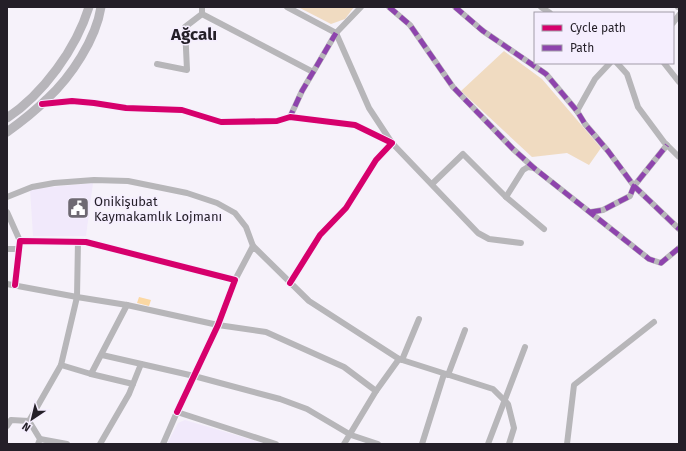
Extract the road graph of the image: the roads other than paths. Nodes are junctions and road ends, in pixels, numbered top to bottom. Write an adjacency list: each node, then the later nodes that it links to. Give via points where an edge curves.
1 (89, 7): 18 (main road, via 84,24 71,49 42,87 18,111)
2 (101, 7): 15 (main road, via 93,34 70,73)
3 (287, 7): 8 (street)
4 (361, 7): 8 (street)
5 (389, 7): 23 (street, via 410,26 453,88)
6 (455, 7): 16 (street, via 483,31 546,74)
7 (202, 10): 9 (street, via 185,27 187,70); 13 (street)
8 (336, 33): 13 (street); 20 (street, via 369,108)
9 (157, 64)
10 (609, 64): 16 (street, via 595,79)
11 (618, 64): 21 (street, via 627,74 638,107)
12 (665, 64): 14 (street)
13 (313, 72): 17 (street)
14 (679, 82)
15 (42, 104): 17 (street, via 72,101 126,108 182,110 222,122 277,121); 19 (main road)
16 (577, 111): 25 (street)
17 (290, 117): 20 (street, via 355,125)
18 (7, 118)
19 (7, 132)
20 (392, 143): 24 (street); 40 (street, via 376,160 346,208 320,235)
21 (667, 145): 22 (street); 25 (street)
22 (679, 157)
23 (534, 168): 27 (street, via 528,167 523,170); 29 (street)
24 (432, 184): 27 (street, via 464,154); 34 (street, via 478,233 489,239)
25 (634, 186): 29 (street, via 630,196 603,210); 31 (street)
26 (7, 197): 35 (street, via 54,182 128,181 187,193 218,203 235,213 246,227)
27 (506, 197): 30 (street)
28 (7, 212): 32 (street)
29 (591, 212): 36 (street, via 649,259 662,263)
30 (544, 229)
31 (679, 229)
32 (20, 241): 33 (street); 38 (street)
33 (78, 242): 39 (street); 43 (street)
34 (521, 243)
35 (253, 246): 39 (street); 40 (street)
36 (679, 248)
37 (7, 249): 38 (street)
38 (19, 249): 42 (street)
39 (235, 280): 47 (street)
40 (290, 283): 51 (street, via 309,301)
41 (7, 284): 42 (street)
42 (15, 285): 43 (street)
43 (77, 297): 44 (street); 53 (street)
44 (127, 305): 47 (street); 50 (street)
45 (419, 319): 51 (street)
46 (654, 322): 75 (street, via 574,385)
47 (218, 325): 56 (street); 58 (street, via 266,332 344,367)
48 (465, 330): 55 (street)
49 (525, 347): 59 (street)
50 (102, 355): 52 (street); 54 (street)
51 (400, 360): 55 (street); 58 (street)
52 (141, 364): 56 (street); 57 (street)
53 (61, 365): 54 (street); 62 (street)
54 (91, 374): 57 (street)
55 (446, 374): 59 (street, via 493,389); 72 (street)
56 (194, 376): 60 (street); 64 (street, via 280,398 307,409)
57 (133, 384): 67 (street)
58 (376, 391): 64 (street)
59 (504, 399): 73 (street); 74 (street, via 508,404 514,428)
60 (177, 412): 68 (street); 69 (street)
61 (9, 418): 62 (street); 63 (street)
62 (29, 421): 65 (street)
63 (7, 426)
64 (351, 435): 70 (street); 71 (street)
65 (39, 441): 66 (street)
66 (67, 444)
67 (100, 444)
68 (163, 444)
69 (276, 444)
70 (344, 444)
71 (378, 444)
72 (422, 444)
73 (488, 444)
74 (509, 444)
75 (567, 444)

